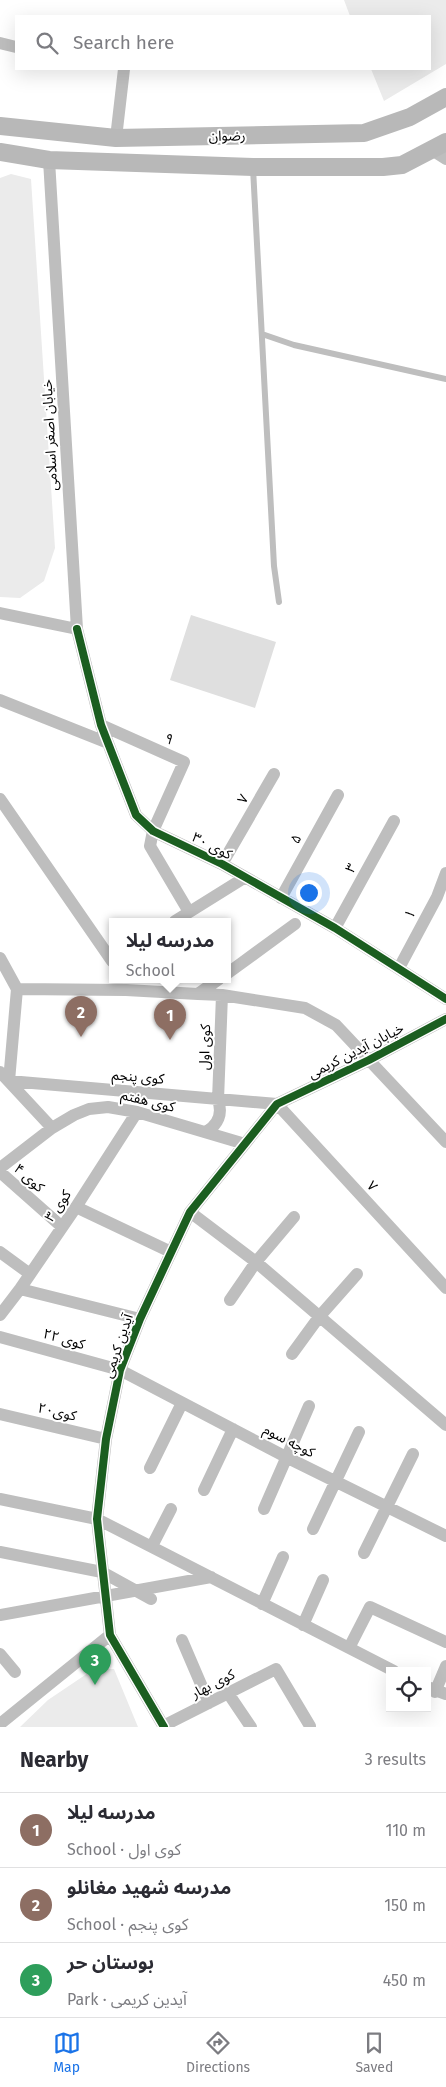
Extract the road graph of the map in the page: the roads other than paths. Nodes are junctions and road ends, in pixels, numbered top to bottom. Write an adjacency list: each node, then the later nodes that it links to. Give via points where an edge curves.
1 (0, 43): 2 (street)
2 (15, 47)
3 (124, 70): 6 (street)
4 (446, 97): 6 (main road, رضوان, via 404,119 364,133)
5 (0, 126): 6 (main road, رضوان)
6 (116, 138)
7 (441, 151): 10 (main road, via 402,165 383,167)
8 (0, 152): 9 (main road)
9 (49, 160): 10 (main road); 15 (street, خیابان اصغر اسلامی)
10 (253, 167): 11 (lane)
11 (262, 334): 12 (lane); 13 (lane)
12 (446, 379)
13 (278, 602)
14 (0, 613): 15 (street)
15 (77, 629): 17 (street, کوی ۳۰)
16 (0, 700): 18 (street)
17 (101, 725): 18 (street, کوی ۳۰); 23 (street, ۹, via 184,762)
18 (108, 743): 23 (street, کوی ۳۰, via 136,815)
19 (274, 774): 24 (street, ۷)
20 (338, 795): 27 (street, ۵)
21 (0, 799): 33 (street)
22 (394, 821): 32 (street, ۳)
23 (153, 830): 24 (street, کوی ۳۰); 29 (street, via 150,846)
24 (222, 864): 26 (street, کوی ۳۰)
25 (446, 873): 28 (street, ۱)
26 (244, 878): 27 (street, کوی ۳۰); 29 (street)
27 (281, 898): 32 (street, کوی ۳۰)
28 (441, 898): 35 (street, ۱)
29 (189, 912): 30 (street)
30 (180, 918)
31 (295, 924): 36 (street)
32 (335, 928): 35 (street, کوی ۳۰)
33 (109, 957)
34 (0, 958): 39 (street)
35 (399, 968): 42 (street, کوی ۳۰)
36 (231, 971)
37 (213, 983): 40 (street)
38 (124, 984): 39 (street); 40 (street)
39 (17, 988): 46 (street)
40 (198, 994): 41 (street)
41 (222, 995): 44 (street, via 305,1008 336,1025); 48 (street, کوی اول)
42 (446, 999)
43 (446, 1019): 44 (street, خیابان آیدین کریمی)
44 (369, 1060): 49 (street, خیابان آیدین کریمی); 54 (street)
45 (0, 1072): 46 (street)
46 (9, 1082): 47 (street, کوی پنجم); 50 (street)
47 (47, 1085): 48 (street, کوی پنجم); 50 (street, via 40,1087 35,1094)
48 (218, 1100): 49 (street, کوی پنجم); 53 (street, کوی اول, via 219,1118)
49 (277, 1104): 55 (street, آیدین کریمی); 67 (street, ۷)
50 (36, 1111): 52 (street)
51 (137, 1112): 52 (street, کوی هفتم, via 108,1107 89,1109); 53 (street, کوی هفتم); 58 (street, کوی ۳)
52 (52, 1128): 56 (street, کوی هفتم)
53 (206, 1132): 55 (street, کوی هفتم)
54 (446, 1142)
55 (245, 1144): 59 (street, آیدین کریمی)
56 (0, 1168)
57 (0, 1172): 61 (street, کوی ۴)
58 (76, 1208): 61 (street, کوی ۳); 63 (street)
59 (190, 1212): 63 (street, آیدین کریمی); 64 (street)
60 (294, 1217): 64 (street)
61 (62, 1226): 65 (street, کوی ۳)
62 (0, 1252): 65 (street)
63 (171, 1252): 72 (street, آیدین کریمی)
64 (256, 1262): 69 (street); 71 (street)
65 (30, 1274): 68 (street, کوی ۳)
66 (358, 1274): 71 (street)
67 (446, 1288)
68 (20, 1289): 70 (street, کوی ۳); 72 (street)
69 (230, 1300)
70 (0, 1315)
71 (319, 1317): 74 (street); 79 (street)
72 (140, 1319): 75 (street, آیدین کریمی)
73 (0, 1337): 75 (street, کوی ۲۲)
74 (292, 1354)
75 (120, 1370): 76 (street, کوچه سوم); 82 (street, آیدین کریمی)
76 (182, 1403): 80 (street, کوچه سوم); 85 (street)
77 (309, 1406): 84 (street)
78 (0, 1414): 82 (street, کوی۲۰)
79 (446, 1425)
80 (233, 1429): 84 (street, کوچه سوم); 87 (street)
81 (359, 1432): 86 (street)
82 (106, 1439): 92 (street, آیدین کریمی)
83 (413, 1454): 89 (street)
84 (286, 1457): 86 (street, کوچه سوم); 91 (street)
85 (150, 1468)
86 (335, 1481): 89 (street, کوچه سوم); 93 (street)
87 (204, 1490)
88 (0, 1499): 92 (street)
89 (387, 1507): 94 (street, کوچه سوم); 97 (street)
90 (171, 1509): 95 (street)
91 (264, 1509)
92 (97, 1519): 95 (street); 99 (street, آیدین کریمی)
93 (313, 1529)
94 (446, 1536)
95 (152, 1546): 100 (street)
96 (0, 1552): 99 (street)
97 (364, 1553)
98 (283, 1557): 103 (street)
99 (102, 1572): 102 (street); 106 (street, آیدین کریمی)
100 (211, 1577): 103 (street); 104 (street)
101 (323, 1580): 105 (street)
102 (151, 1599)
103 (262, 1604): 105 (street)
104 (0, 1615)
105 (303, 1626): 109 (street)
106 (110, 1635): 117 (street); 118 (street)
107 (182, 1640): 116 (street)
108 (446, 1642): 109 (street, via 370,1607)
109 (349, 1648): 112 (street)
110 (0, 1654): 113 (street)
111 (446, 1666): 114 (street)
112 (386, 1667)
113 (15, 1672)
114 (436, 1691)
115 (228, 1693): 116 (street, کوی بهار); 119 (street, کوی بهار, via 276,1669); 120 (street)
116 (209, 1703): 118 (street, کوی بهار)
117 (0, 1724)
118 (164, 1726)
119 (310, 1726)
120 (251, 1727)

